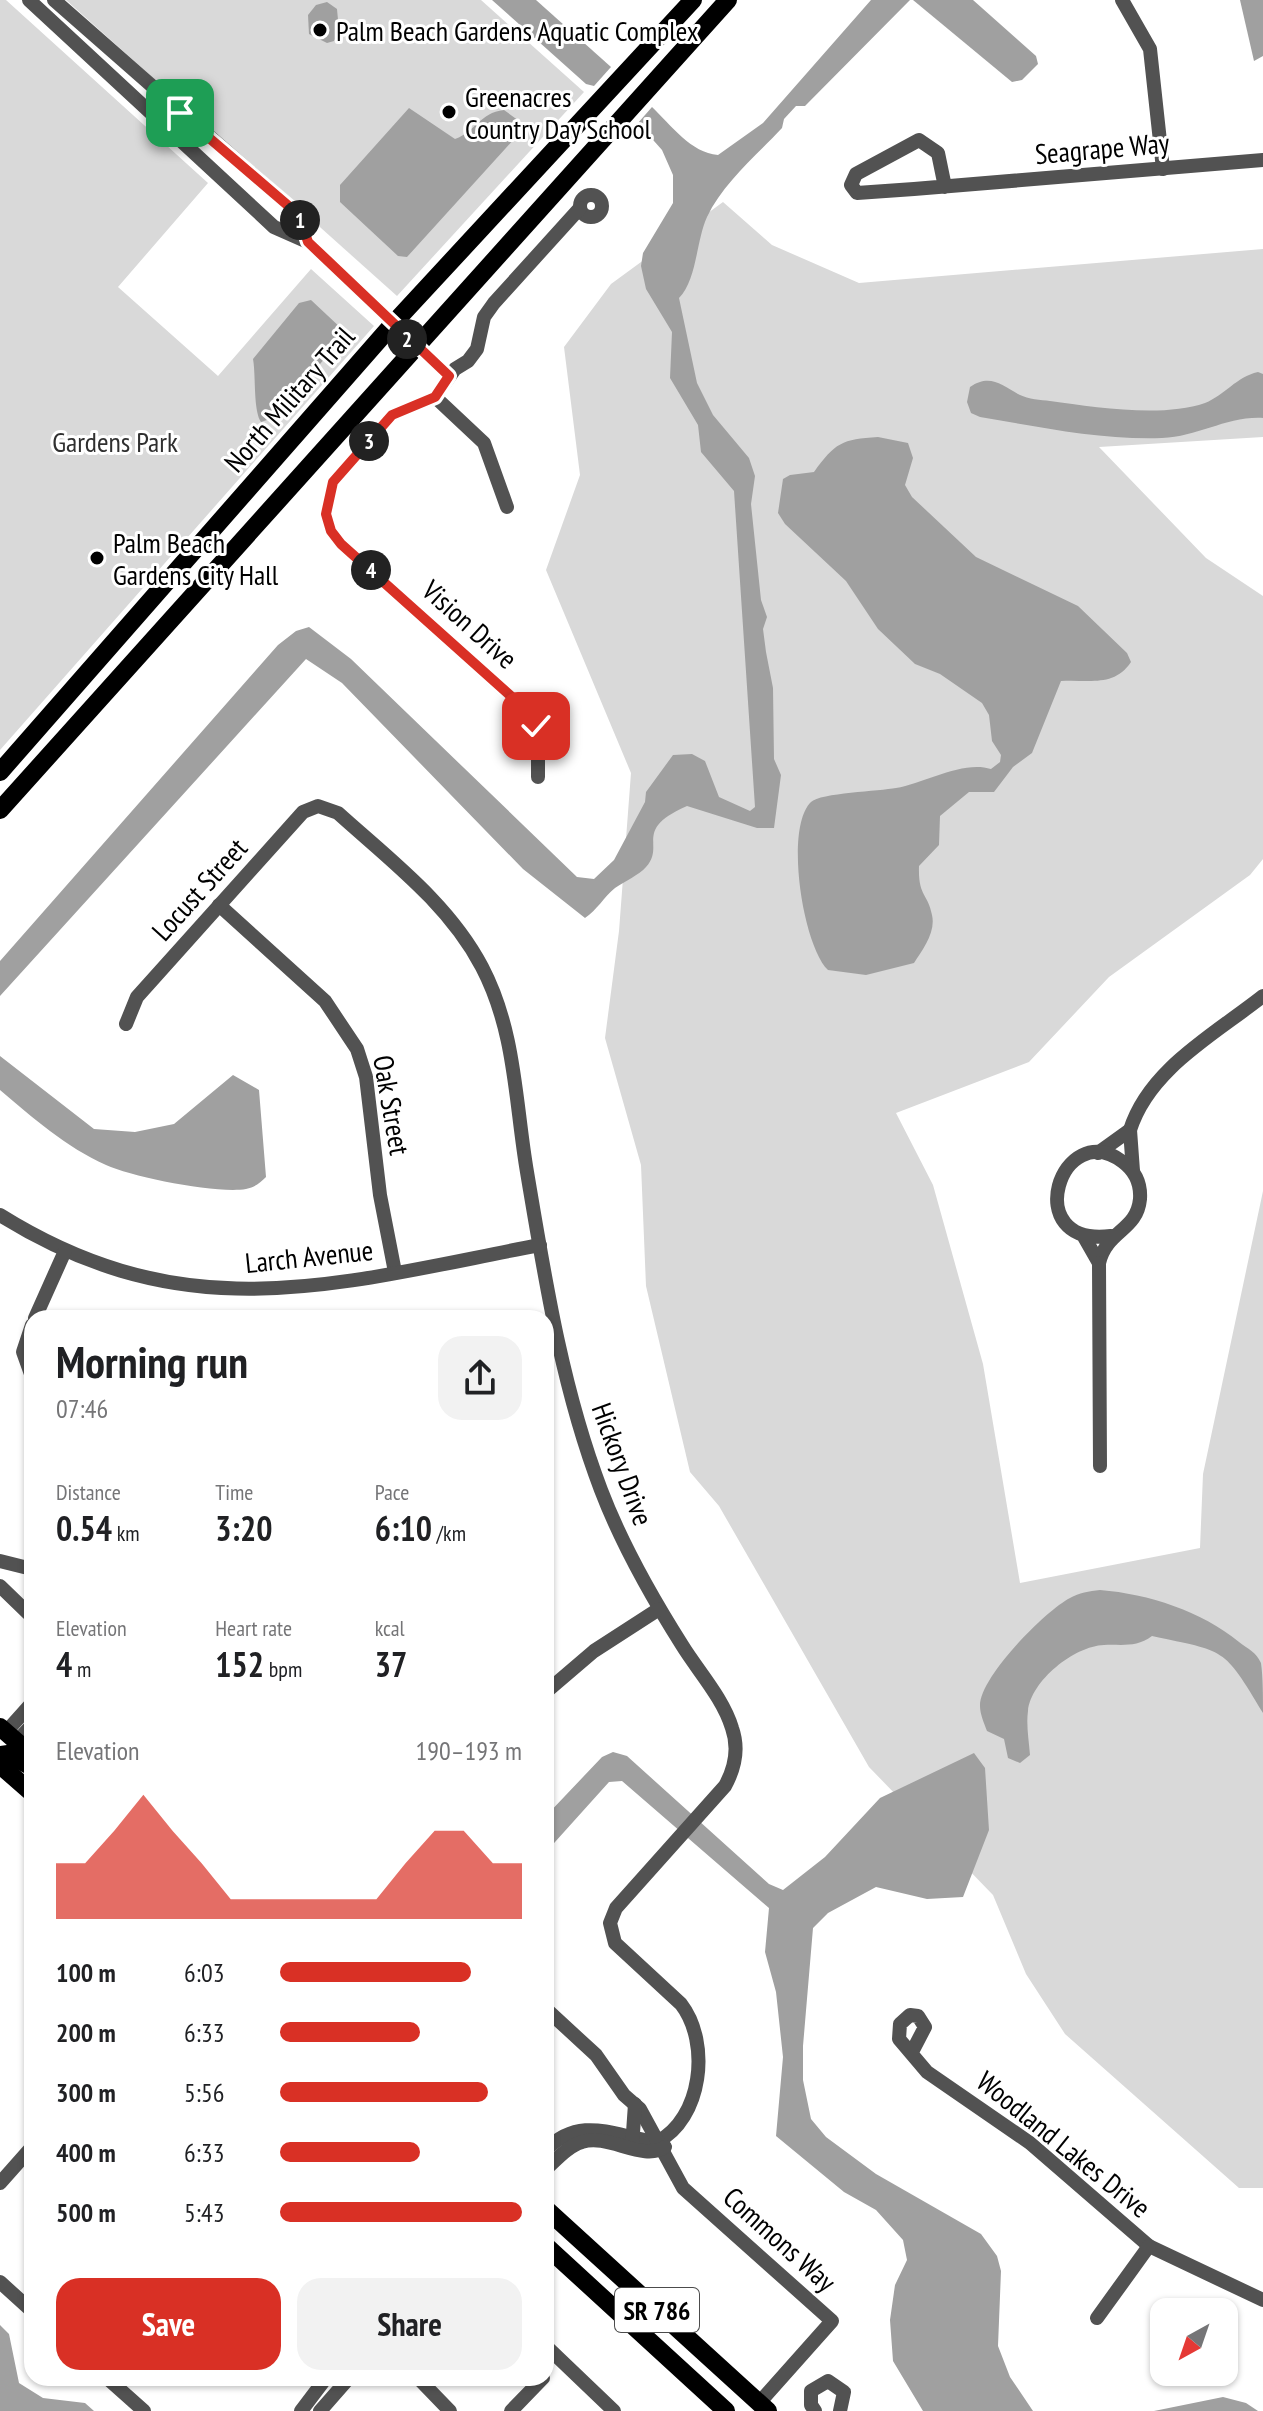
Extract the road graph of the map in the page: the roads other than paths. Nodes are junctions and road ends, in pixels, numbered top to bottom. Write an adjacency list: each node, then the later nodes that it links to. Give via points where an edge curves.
1 (29, 0): 10 (street, via 274,227)
2 (54, 0): 10 (street, via 299,215)
3 (693, 0): 11 (main road, North Military Trail)
4 (728, 0): 12 (main road, North Military Trail)
5 (1122, 0): 7 (street, via 1150,49)
6 (1263, 160): 7 (street, Seagrape Way)
7 (1163, 169): 8 (street, Seagrape Way)
8 (945, 187): 8 (street, Seagrape Way, via 857,193 851,185 856,174 919,140 938,153)
9 (580, 208): 13 (street, via 494,303 484,317 477,349)
10 (308, 242): 11 (street)
11 (392, 325): 12 (street); 16 (main road, North Military Trail)
12 (416, 347): 13 (street); 19 (main road, North Military Trail)
13 (449, 376): 14 (street)
14 (435, 397): 15 (street, via 484,443); 17 (street, Vision Drive, via 392,415 333,482 326,514 336,538 528,712 538,734)
15 (507, 507)
16 (0, 772)
17 (538, 777)
18 (326, 807): 20 (street, Locust Street, via 303,812); 29 (street, Hickory Drive, via 433,899 481,965 512,1052)
19 (0, 810)
20 (219, 905): 22 (street, Locust Street, via 137,997); 32 (street, Oak Street, via 325,1001 357,1049 366,1077)
21 (1263, 996): 23 (street, via 1162,1076 1140,1105)
22 (126, 1024)
23 (1130, 1130): 24 (street); 25 (street)
24 (1098, 1153): 25 (street, via 1117,1158); 27 (street, via 1072,1163 1057,1186 1061,1216)
25 (1133, 1171): 28 (street, via 1140,1204 1130,1224)
26 (0, 1215): 30 (street, Larch Avenue)
27 (1083, 1235): 28 (street); 31 (street)
28 (1111, 1236): 31 (street)
29 (540, 1245): 32 (street, Larch Avenue); 34 (street, Hickory Drive)
30 (65, 1251): 32 (street, Larch Avenue, via 144,1278 234,1290 294,1289); 33 (street)
31 (1099, 1263): 36 (street)
32 (395, 1272)
33 (39, 1310)
34 (552, 1310)
35 (554, 1319): 41 (street, Hickory Drive, via 586,1449 620,1535)
36 (1100, 1466)
37 (0, 1561): 38 (street)
38 (24, 1567)
39 (0, 1586): 40 (street)
40 (24, 1609)
41 (659, 1609): 42 (street, via 594,1651); 55 (street, Hickory Drive, via 725,1711 736,1755 729,1779 700,1817 616,1908 610,1931 615,1943 681,2004 699,2057 691,2106)
42 (554, 1685)
43 (24, 1713): 44 (street)
44 (6, 1735): 45 (main road)
45 (24, 1749)
46 (0, 1755): 47 (main road)
47 (24, 1763)
48 (0, 1765): 49 (main road)
49 (24, 1786)
50 (554, 2016): 52 (street, Commons Way, via 596,2055)
51 (912, 2052): 60 (street, Woodland Lakes Drive, via 927,2072 997,2117)
52 (635, 2104): 53 (street); 55 (street, Commons Way)
53 (633, 2143): 54 (street, via 596,2129 573,2130); 55 (street); 57 (street, via 586,2140)
54 (554, 2144)
55 (659, 2146): 74 (street, Commons Way, via 683,2188 832,2321)
56 (24, 2156): 58 (street)
57 (554, 2162)
58 (0, 2183)
59 (554, 2216): 74 (main road, SR 786)
60 (1149, 2246): 63 (street, Woodland Lakes Drive); 65 (street, Woodland Lakes Drive)
61 (554, 2253): 81 (main road, SR 786)
62 (0, 2282): 64 (street)
63 (1263, 2300)
64 (24, 2304)
65 (1097, 2318)
66 (554, 2353): 67 (street)
67 (563, 2361): 68 (street); 80 (street)
68 (554, 2368)
69 (116, 2386): 75 (street)
70 (320, 2386): 76 (street)
71 (342, 2386): 77 (street)
72 (426, 2386): 78 (street)
73 (535, 2386): 79 (street)
74 (763, 2407)
75 (144, 2411)
76 (301, 2411)
77 (320, 2411)
78 (450, 2411)
79 (511, 2411)
80 (614, 2411)
81 (726, 2411)
82 (815, 2411): 83 (street, via 811,2391 828,2381 844,2392)
83 (840, 2411)

